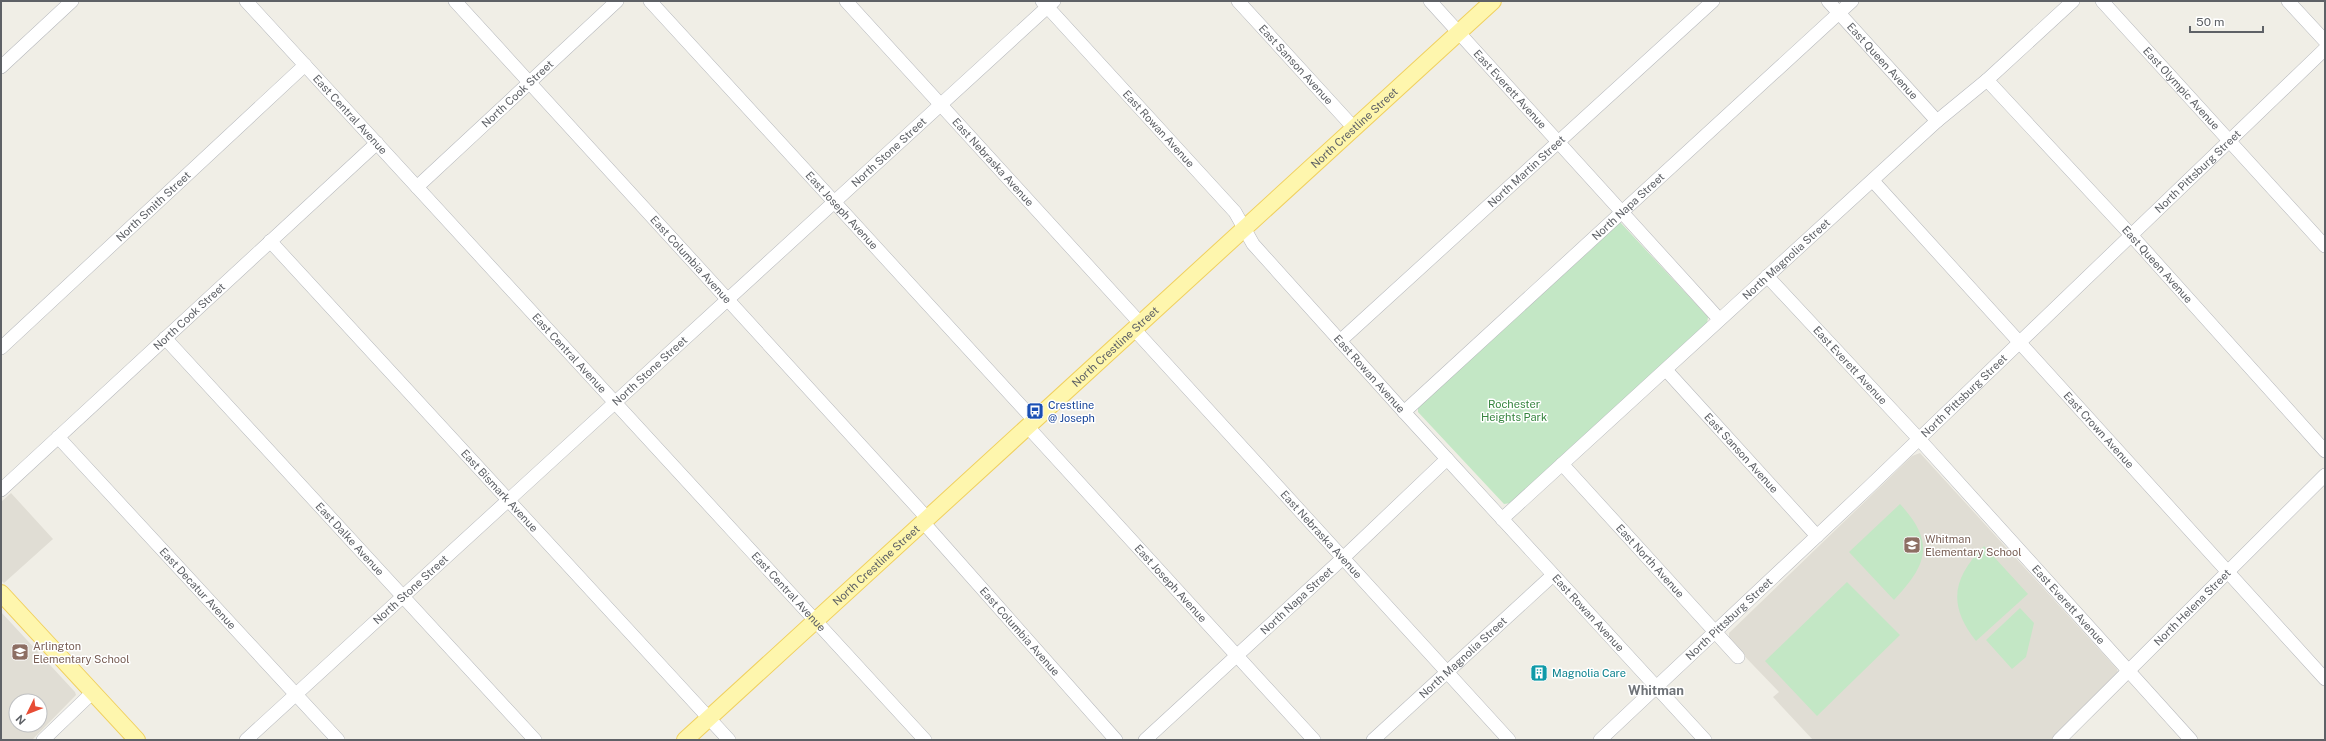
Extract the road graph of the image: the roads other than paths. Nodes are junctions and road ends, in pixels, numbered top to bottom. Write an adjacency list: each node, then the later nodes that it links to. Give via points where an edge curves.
1 (72, 1): 22 (street)
2 (246, 1): 21 (street, East Central Avenue)
3 (455, 1): 24 (street, East Columbia Avenue)
4 (618, 1): 24 (street, North Cook Street)
5 (650, 1): 33 (street, East Joseph Avenue)
6 (846, 1): 25 (street, East Nebraska Avenue)
7 (1238, 1): 27 (street, East Sanson Avenue)
8 (1430, 1): 18 (street, East Everett Avenue)
9 (1493, 1): 18 (main road, North Crestline Street)
10 (1713, 1): 28 (street, North Martin Street)
11 (1828, 1): 17 (street, East Queen Avenue)
12 (1852, 1): 17 (street, North Napa Street)
13 (2073, 1): 23 (street, North Magnolia Street)
14 (2102, 1): 29 (street, East Olympic Avenue)
15 (2288, 1): 19 (street)
16 (1048, 3): 25 (street, North Stone Street); 35 (street, East Rowan Avenue, via 1235,212)
17 (1839, 13): 26 (street, East Queen Avenue); 34 (street, North Napa Street)
18 (1459, 32): 27 (main road, North Crestline Street); 28 (street, East Everett Avenue)
19 (2325, 41)
20 (2325, 49): 29 (street, North Pittsburg Street)
21 (305, 65): 30 (street, East Central Avenue); 46 (street, North Smith Street)
22 (1, 67)
23 (1987, 80): 26 (street, North Magnolia Street); 36 (street, East Queen Avenue)
24 (529, 82): 32 (street, North Cook Street); 40 (street, East Columbia Avenue)
25 (940, 105): 33 (street, North Stone Street); 42 (street, East Nebraska Avenue)
26 (1938, 121): 31 (street, North Magnolia Street)
27 (1354, 128): 35 (main road, North Crestline Street)
28 (1558, 141): 34 (street, East Everett Avenue); 44 (street, North Martin Street)
29 (2229, 141): 36 (street, North Pittsburg Street); 38 (street, East Olympic Avenue)
30 (377, 143): 32 (street, East Central Avenue); 37 (street, North Cook Street)
31 (1873, 181): 39 (street, North Magnolia Street); 45 (street, East Crown Avenue)
32 (417, 187): 48 (street, East Central Avenue)
33 (833, 202): 40 (street, North Stone Street); 50 (street, East Joseph Avenue)
34 (1622, 212): 41 (street, East Everett Avenue); 49 (street, North Napa Street)
35 (1244, 228): 42 (main road, North Crestline Street); 44 (street, East Rowan Avenue, via 1253,244)
36 (2131, 235): 45 (street, North Pittsburg Street); 53 (street, East Queen Avenue)
37 (270, 241): 43 (street, North Cook Street); 58 (street, East Bismark Avenue)
38 (2325, 246)
39 (1767, 276): 41 (street, North Magnolia Street); 52 (street, East Everett Avenue)
40 (727, 299): 48 (street, North Stone Street); 60 (street, East Columbia Avenue)
41 (1719, 319): 47 (street, North Magnolia Street)
42 (1137, 326): 50 (main road, North Crestline Street); 62 (street, East Nebraska Avenue)
43 (165, 338): 51 (street, North Cook Street); 66 (street, East Dalke Avenue)
44 (1340, 341): 49 (street, East Rowan Avenue)
45 (2019, 343): 52 (street, North Pittsburg Street); 63 (street, East Crown Avenue)
46 (1, 348)
47 (1666, 370): 55 (street, North Magnolia Street); 61 (street, East Sanson Avenue)
48 (615, 402): 58 (street, North Stone Street); 67 (street, East Central Avenue)
49 (1404, 412): 54 (street, East Rowan Avenue)
50 (1030, 423): 60 (main road, North Crestline Street); 69 (street, East Joseph Avenue)
51 (58, 437): 57 (street, North Cook Street); 76 (street, East Decatur Avenue)
52 (1920, 439): 61 (street, North Pittsburg Street); 71 (street, East Everett Avenue)
53 (2325, 451)
54 (1447, 459): 59 (street, East Rowan Avenue); 62 (street, North Napa Street)
55 (1562, 464): 59 (street, North Magnolia Street); 68 (street, East North Avenue)
56 (2325, 475): 63 (street, North Helena Street)
57 (1, 490)
58 (509, 500): 66 (street, North Stone Street); 77 (street, East Bismark Avenue)
59 (1502, 519): 64 (street, East Rowan Avenue)
60 (925, 520): 67 (main road, North Crestline Street); 86 (street, East Columbia Avenue)
61 (1817, 536): 68 (street, North Pittsburg Street)
62 (1343, 558): 69 (street, North Napa Street); 72 (street, East Nebraska Avenue)
63 (2228, 572): 71 (street, North Helena Street); 73 (street, East Crown Avenue)
64 (1553, 575): 72 (street, North Magnolia Street); 74 (street, East Rowan Avenue)
65 (1, 593): 75 (main road)
66 (402, 597): 76 (street, North Stone Street); 82 (street, East Dalke Avenue)
67 (816, 620): 77 (main road, North Crestline Street); 85 (street, East Central Avenue)
68 (1715, 632): 70 (street, East North Avenue); 74 (street, North Pittsburg Street)
69 (1237, 655): 87 (street, North Napa Street); 88 (street, East Joseph Avenue)
70 (1738, 657)
71 (2128, 671): 93 (street, North Helena Street); 94 (street, East Everett Avenue)
72 (1448, 672): 89 (street, North Magnolia Street); 90 (street, East Nebraska Avenue)
73 (2325, 679)
74 (1656, 687): 91 (street, North Pittsburg Street); 92 (street, East Rowan Avenue)
75 (93, 692): 78 (street); 79 (main road)
76 (296, 694): 80 (street, North Stone Street); 81 (street, East Decatur Avenue)
77 (709, 718): 83 (main road, North Crestline Street); 84 (street, East Bismark Avenue)
78 (43, 740)
79 (137, 740)
80 (246, 740)
81 (338, 740)
82 (535, 740)
83 (685, 740)
84 (729, 740)
85 (925, 740)
86 (1116, 740)
87 (1145, 740)
88 (1314, 740)
89 (1373, 740)
90 (1509, 740)
91 (1600, 740)
92 (1705, 740)
93 (2059, 740)
94 (2191, 740)

